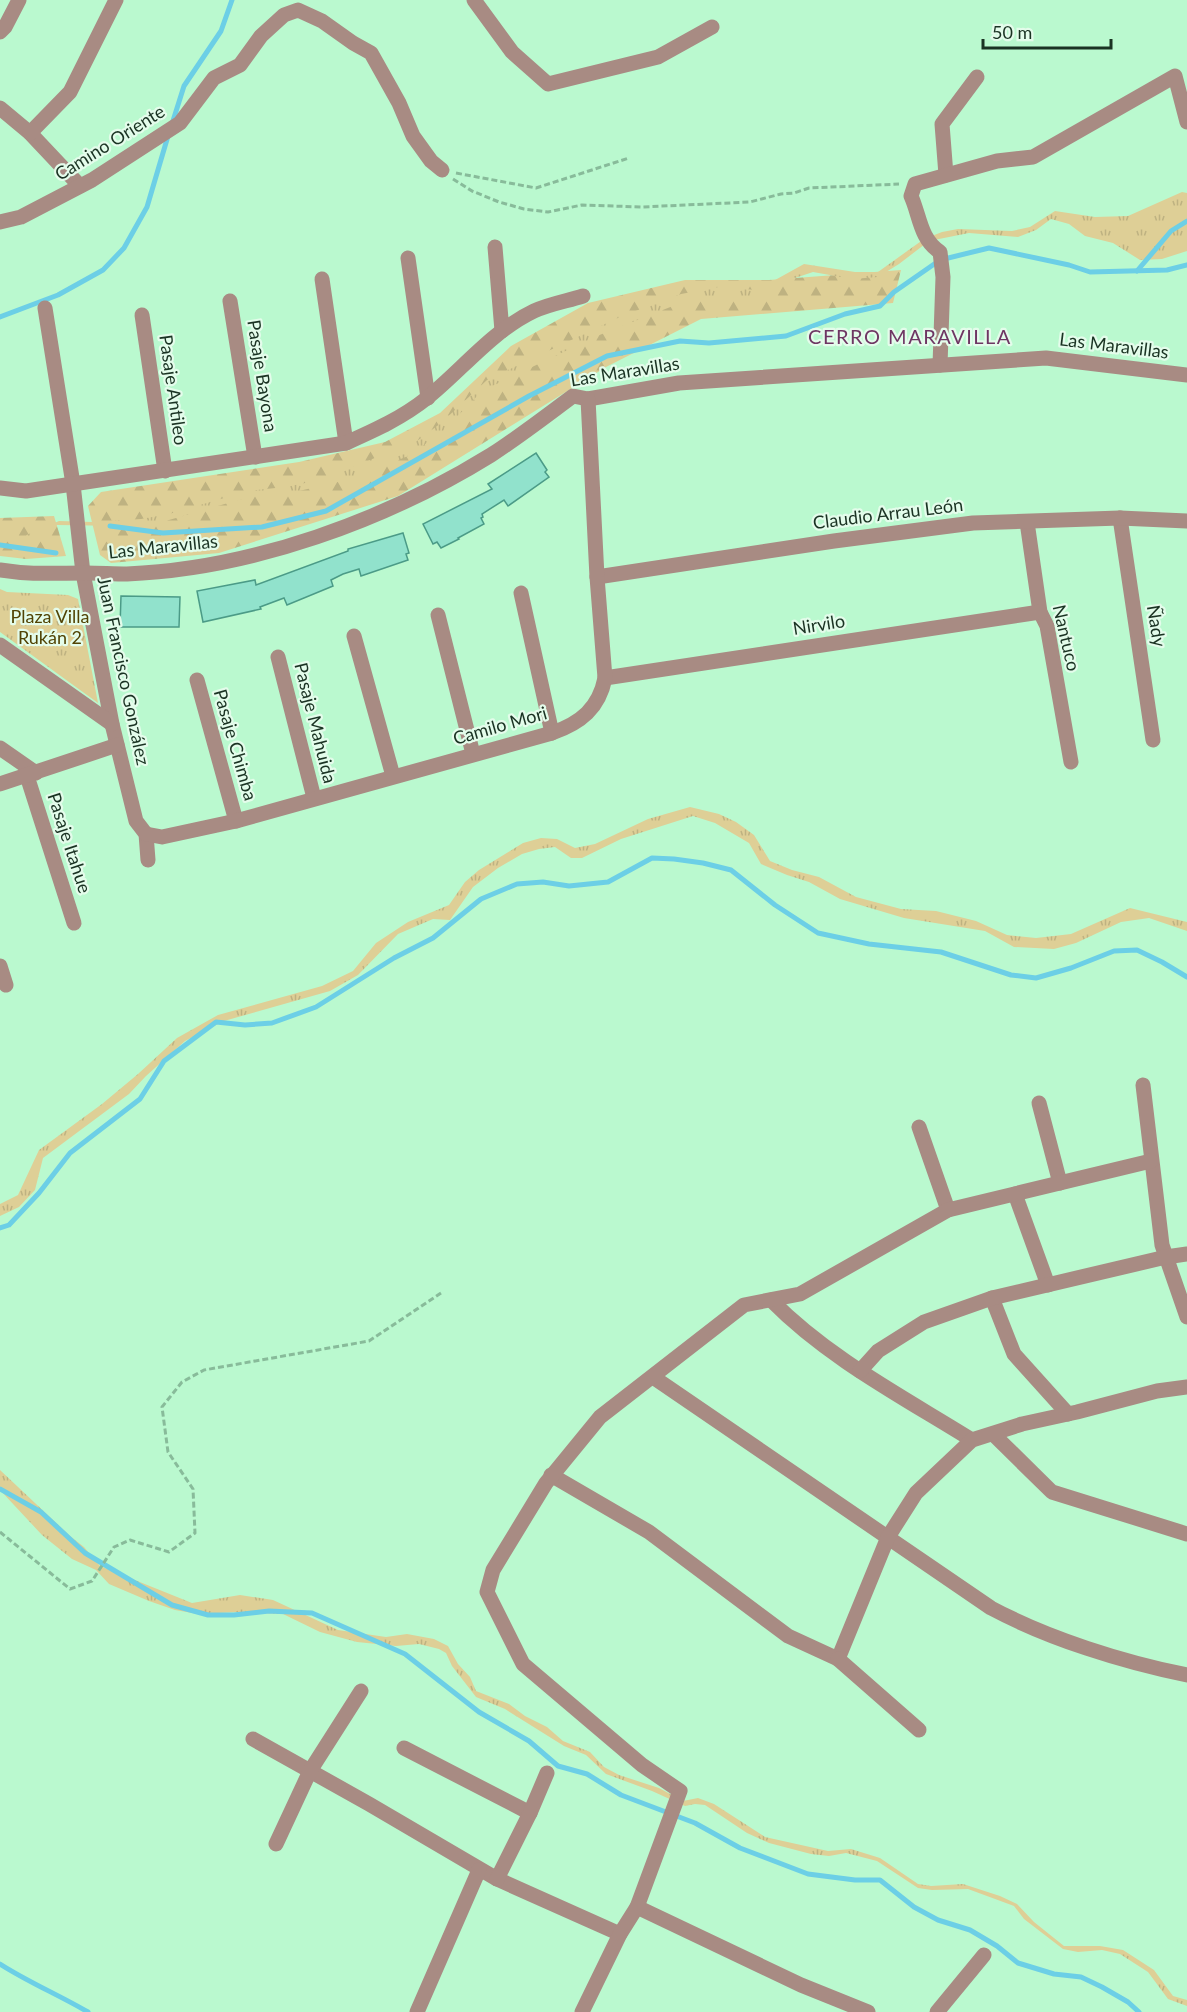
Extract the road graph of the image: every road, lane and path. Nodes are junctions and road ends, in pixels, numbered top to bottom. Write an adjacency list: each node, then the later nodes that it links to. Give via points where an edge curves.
1 (19, 0): 6 (street)
2 (116, 0): 10 (street, via 70,92)
3 (474, 0): 5 (street, via 512,52 548,84 658,57)
4 (301, 3): 12 (street, Camino Oriente, via 353,44 371,53 413,136); 15 (street, Camino Oriente, via 261,36 240,65 214,78 180,123)
5 (712, 27)
6 (0, 32)
7 (976, 77): 13 (street, via 942,124)
8 (0, 108): 10 (street)
9 (1187, 122): 13 (street, via 1175,76 1033,157 998,161)
10 (30, 133): 15 (street)
11 (629, 158): 12 (path, via 536,188)
12 (442, 170): 14 (path, via 472,191 499,202 548,212 582,205 642,207 750,202 809,188)
13 (946, 176): 14 (street)
14 (915, 184): 25 (street, via 911,196 923,233 930,246 939,252 943,277)
15 (80, 186): 16 (street, Camino Oriente, via 21,217)
16 (0, 222)
17 (495, 247): 24 (street)
18 (408, 258): 27 (street)
19 (322, 279): 29 (street)
20 (583, 296): 24 (street, via 535,311)
21 (230, 302): 30 (street, Pasaje Bayona)
22 (45, 308): 32 (street, Juan Francisco González)
23 (142, 315): 31 (street, Pasaje Antileo)
24 (502, 331): 27 (street)
25 (940, 365): 26 (street, Las Maravillas, via 1046,358); 28 (street, Las Maravillas, via 679,383)
26 (1187, 375)
27 (428, 398): 29 (street, via 384,427)
28 (588, 399): 38 (street, Las Maravillas, via 573,396 458,475 344,527 261,553 217,562 127,574); 39 (street, Camilo Mori)
29 (346, 442): 30 (street)
30 (255, 457): 31 (street)
31 (165, 471): 32 (street)
32 (72, 484): 33 (street, via 26,491); 38 (street, Juan Francisco González)
33 (0, 488)
34 (1120, 518): 35 (street, Claudio Arrau León); 36 (street, Claudio Arrau León); 50 (street, Ñady)
35 (1187, 521)
36 (1027, 522): 39 (street, Claudio Arrau León, via 915,530); 41 (street, Nantuco)
37 (0, 570): 38 (street, Las Maravillas, via 35,575)
38 (83, 573): 48 (street, Juan Francisco González)
39 (597, 577): 46 (street, Camilo Mori)
40 (521, 593): 49 (street)
41 (1040, 612): 46 (street, Nirvilo); 54 (street, Nantuco, via 1047,626)
42 (438, 615): 53 (street)
43 (354, 636): 56 (street)
44 (0, 645): 48 (street)
45 (278, 657): 58 (street, Pasaje Mahuida)
46 (605, 678): 49 (street, Camilo Mori, via 592,710)
47 (197, 680): 59 (street, Pasaje Chimba)
48 (112, 724): 51 (street, Juan Francisco González)
49 (552, 733): 53 (street, Camilo Mori)
50 (1153, 740)
51 (117, 745): 55 (street); 60 (street, Juan Francisco González, via 136,821)
52 (0, 747): 55 (street)
53 (473, 754): 56 (street, Camilo Mori)
54 (1071, 762)
55 (31, 774): 57 (street); 62 (street, Pasaje Itahue)
56 (393, 777): 58 (street, Camilo Mori)
57 (0, 784)
58 (314, 798): 59 (street, Camilo Mori)
59 (236, 820): 60 (street, Camilo Mori, via 162,837)
60 (146, 834): 61 (street, Juan Francisco González)
61 (147, 860)
62 (74, 923)
63 (0, 966): 64 (street)
64 (6, 984)
65 (1143, 1085): 68 (street)
66 (1038, 1103): 69 (street)
67 (919, 1127): 71 (street)
68 (1151, 1161): 69 (street); 73 (street)
69 (1060, 1183): 70 (street)
70 (1015, 1194): 71 (street); 74 (street)
71 (948, 1210): 77 (street, via 800,1294)
72 (1187, 1254): 73 (street)
73 (1166, 1257): 74 (street); 78 (street)
74 (1048, 1285): 76 (street)
75 (441, 1293): 86 (path, via 369,1341 204,1370 182,1382 162,1407 168,1452 193,1489 195,1533 169,1552 130,1540 114,1547 92,1581 70,1589)
76 (992, 1298): 79 (street, via 924,1322 878,1351); 82 (street, via 1014,1354)
77 (771, 1300): 79 (street, via 795,1324); 80 (street, via 744,1305)
78 (1187, 1317)
79 (860, 1371): 84 (street)
80 (653, 1377): 85 (street, via 600,1417); 88 (street)
81 (1187, 1387): 82 (street)
82 (1068, 1414): 83 (street)
83 (993, 1434): 84 (street); 87 (street, via 1052,1492)
84 (972, 1440): 88 (street, via 916,1493)
85 (551, 1475): 89 (street, via 649,1532 788,1636); 101 (street, via 493,1570 488,1592 523,1664 642,1765 680,1791)
86 (0, 1532)
87 (1187, 1534)
88 (888, 1537): 89 (street); 90 (street, via 1019,1623 1138,1666)
89 (838, 1659): 92 (street)
90 (1187, 1676)
91 (361, 1691): 95 (street)
92 (919, 1730)
93 (253, 1740): 95 (street)
94 (404, 1748): 97 (street)
95 (310, 1771): 98 (street); 99 (street)
96 (546, 1773): 97 (street)
97 (530, 1813): 100 (street)
98 (276, 1844)
99 (479, 1870): 100 (street); 104 (street)
100 (497, 1879): 102 (street)
101 (637, 1907): 102 (street); 106 (street, via 801,1985)
102 (620, 1934): 105 (street)
103 (984, 1955): 107 (street)
104 (417, 2012)
105 (582, 2012)
106 (868, 2012)
107 (937, 2012)

